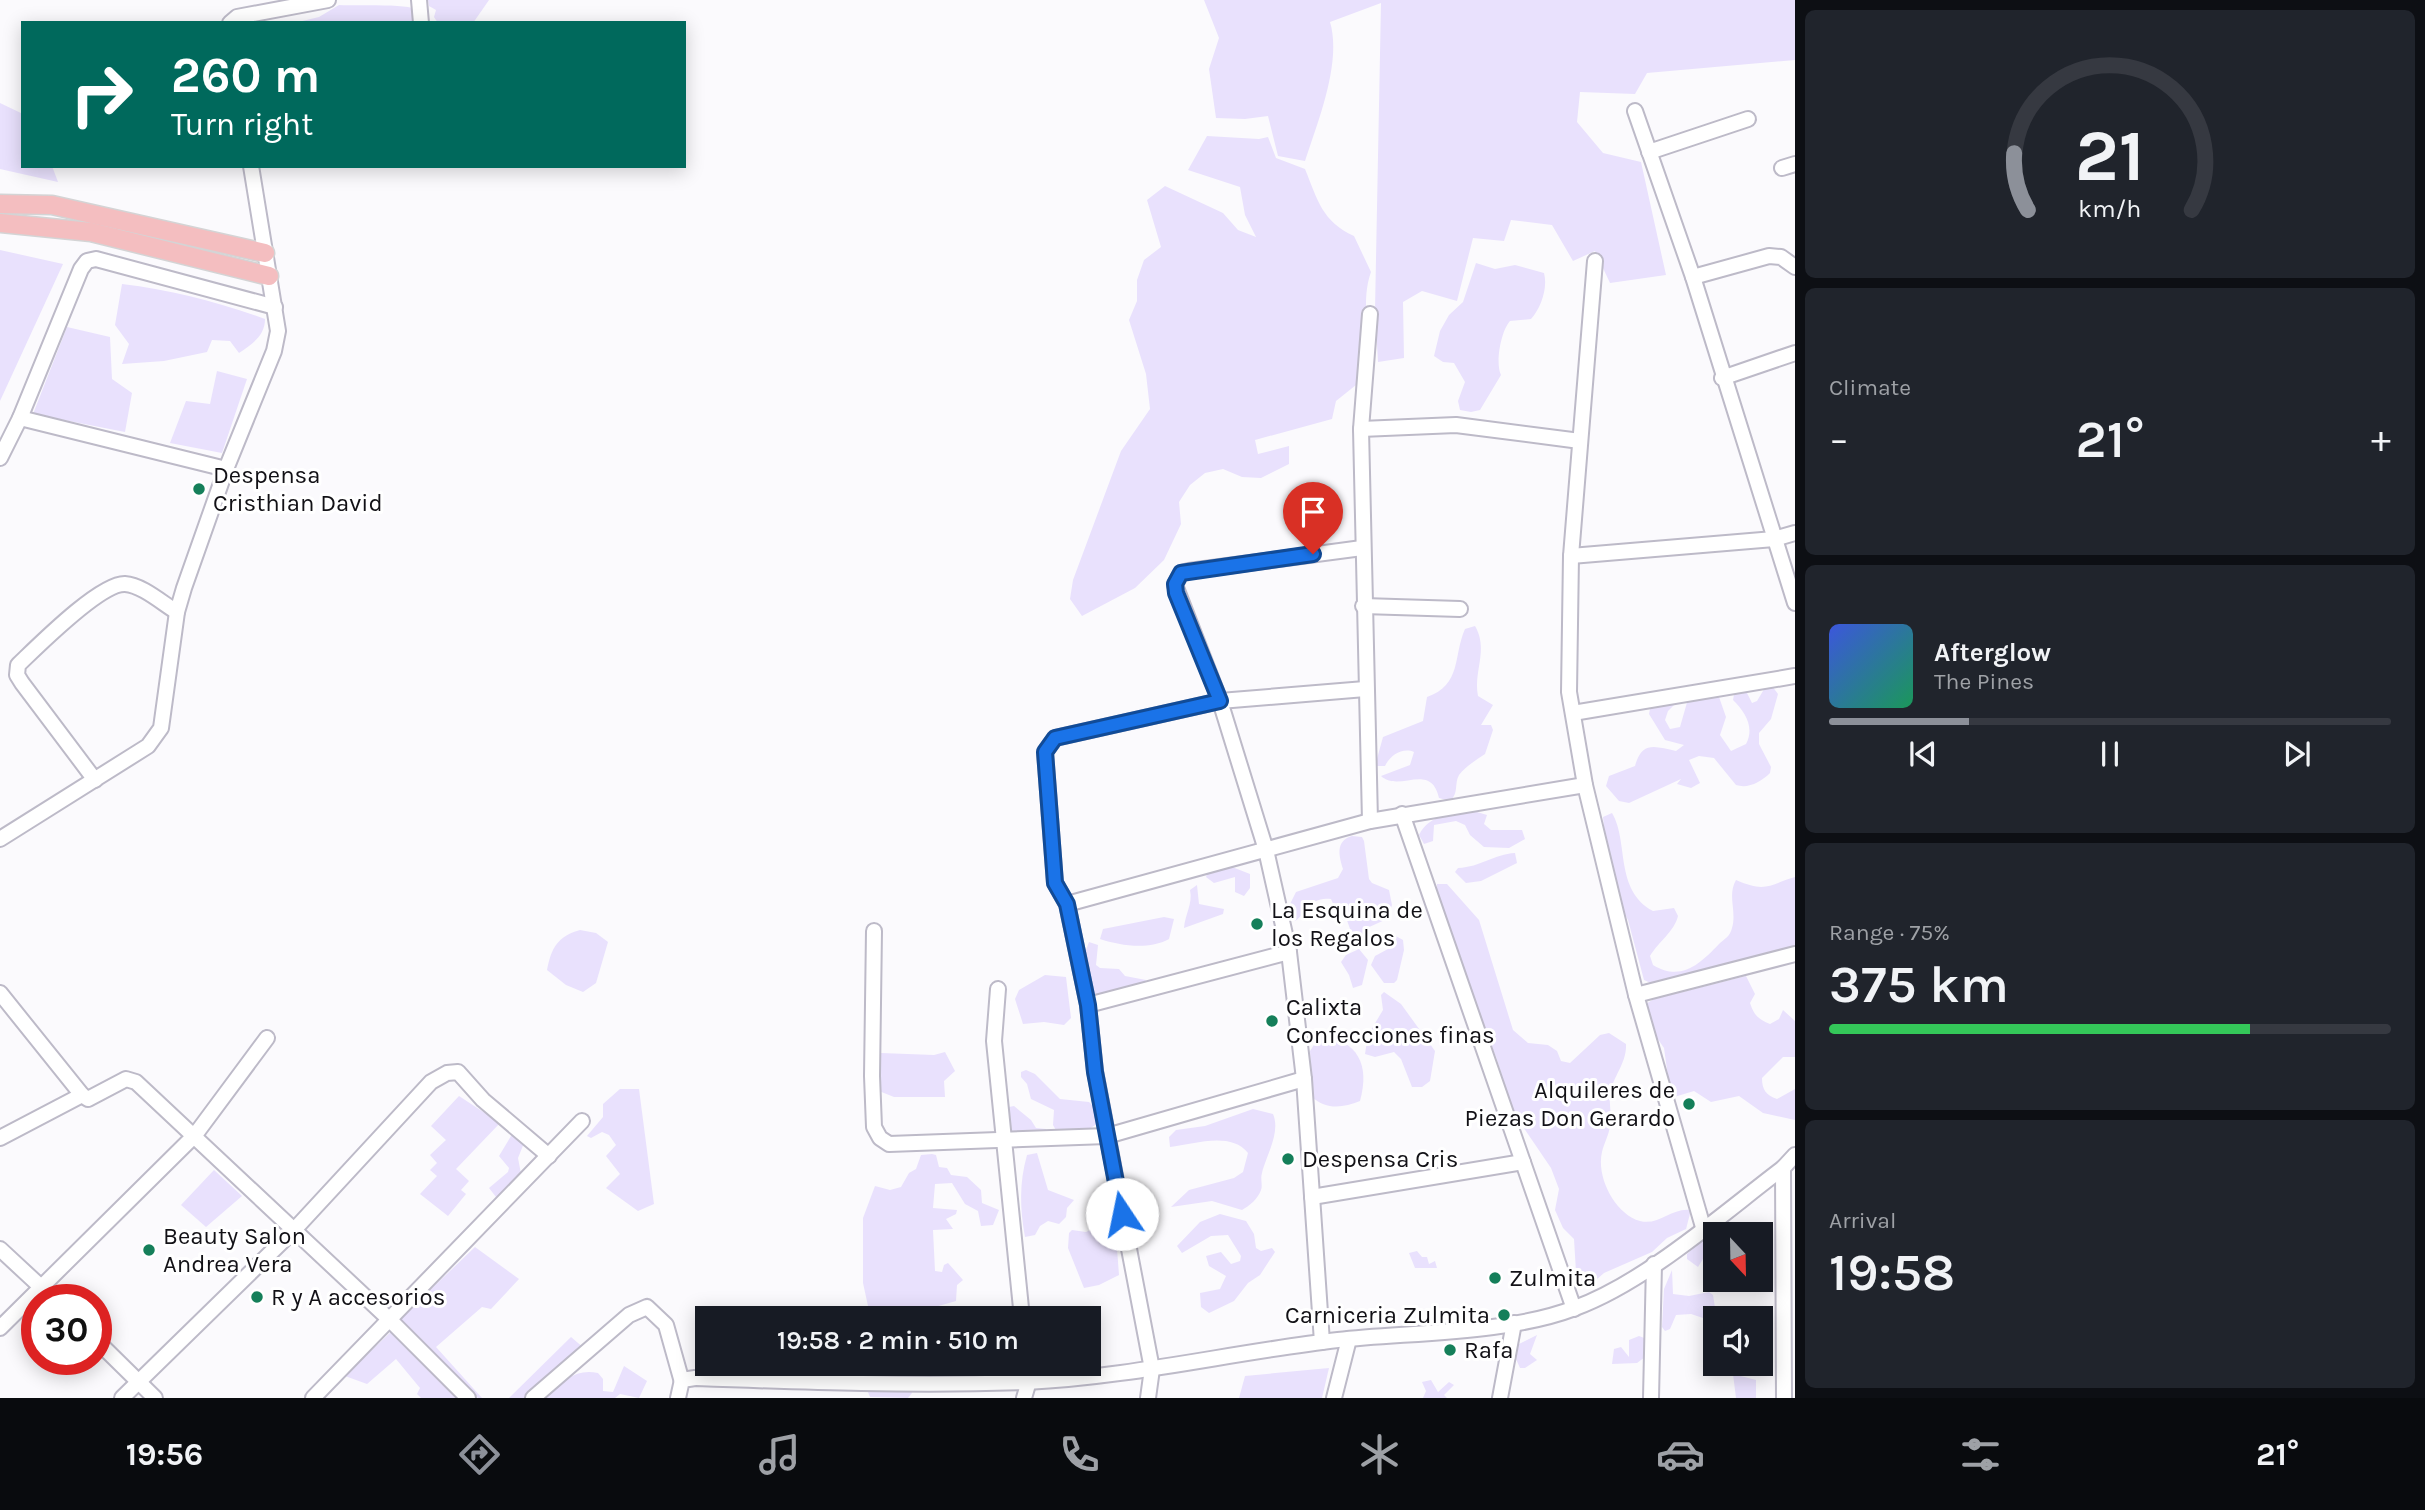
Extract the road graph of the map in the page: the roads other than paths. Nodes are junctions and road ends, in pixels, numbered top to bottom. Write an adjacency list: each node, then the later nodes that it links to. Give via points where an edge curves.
1 (328, 0): 3 (street)
2 (419, 0): 4 (street)
3 (232, 21)
4 (421, 21)
5 (1635, 111): 7 (street)
6 (1748, 119): 7 (street)
7 (1649, 152): 15 (street)
8 (251, 168): 11 (street)
9 (0, 204): 11 (main road, via 52,205)
10 (0, 223): 14 (main road, via 91,232)
11 (265, 253): 14 (street)
12 (1595, 261): 22 (street)
13 (1795, 267): 15 (street, via 1781,257 1769,256)
14 (269, 276): 16 (street)
15 (1693, 277): 19 (street)
16 (275, 307): 20 (street, via 96,259 87,261); 24 (street, via 278,331 274,351)
17 (1370, 314): 21 (street)
18 (1795, 353): 19 (street)
19 (1722, 378): 26 (street)
20 (20, 418): 23 (street); 24 (street)
21 (1361, 429): 22 (street, via 1456,425); 27 (street)
22 (1580, 441): 28 (street)
23 (0, 458)
24 (226, 469): 32 (street)
25 (1795, 533): 26 (street)
26 (1774, 539): 28 (street); 29 (street)
27 (1363, 548): 30 (street); 35 (street, via 1181,573 1176,593)
28 (1571, 556): 36 (street, via 1569,692)
29 (1795, 603)
30 (1363, 606): 31 (street); 34 (street)
31 (1460, 609)
32 (177, 612): 37 (street, via 161,728 148,746); 37 (street, via 142,590 125,584 111,587 18,666 22,683)
33 (1795, 676): 36 (street)
34 (1365, 689): 35 (street); 40 (street)
35 (1220, 701): 42 (street); 43 (street, via 1055,738 1045,752 1055,883)
36 (1573, 713): 38 (street)
37 (95, 780): 41 (street)
38 (1585, 785): 39 (street); 49 (street)
39 (1402, 814): 40 (street); 61 (street)
40 (1370, 821): 42 (street)
41 (0, 839)
42 (1266, 850): 43 (street); 45 (street)
43 (1067, 904): 50 (street)
44 (874, 931): 58 (street, via 872,1076 874,1128 880,1138 889,1144)
45 (1289, 952): 50 (street); 52 (street)
46 (1795, 954): 49 (street)
47 (998, 989): 58 (street, via 994,1041)
48 (0, 992): 53 (street)
49 (1636, 995): 65 (street)
50 (1088, 1005): 56 (street)
51 (267, 1038): 55 (street)
52 (1304, 1079): 56 (street); 63 (street)
53 (82, 1095): 55 (street, via 88,1099 126,1079 136,1082); 57 (street)
54 (582, 1121): 60 (street)
55 (195, 1135): 66 (street); 71 (street)
56 (1107, 1136): 58 (street); 81 (street)
57 (0, 1138)
58 (1003, 1139): 72 (street)
59 (1795, 1155): 62 (street)
60 (549, 1156): 66 (street, via 483,1100 458,1072 447,1073 431,1082); 75 (street)
61 (1523, 1162): 63 (street); 74 (street)
62 (1783, 1168): 64 (street); 69 (street)
63 (1312, 1197): 79 (street)
64 (1710, 1222)
65 (1703, 1227): 68 (street)
66 (295, 1229): 75 (street); 84 (street)
67 (0, 1248): 70 (street)
68 (1654, 1264): 74 (street); 98 (street)
69 (1789, 1283): 99 (street)
70 (39, 1284)
71 (45, 1284)
72 (1021, 1306)
73 (21, 1308): 77 (street)
74 (1574, 1309): 76 (street)
75 (391, 1321): 89 (street); 90 (street)
76 (1514, 1323): 78 (street); 97 (street)
77 (0, 1328)
78 (1349, 1339): 79 (street); 96 (street)
79 (1322, 1342): 81 (street)
80 (112, 1356): 84 (street)
81 (1152, 1369): 83 (street); 95 (street)
82 (1028, 1376): 83 (street)
83 (1028, 1381): 86 (street); 94 (street)
84 (139, 1382): 87 (street); 88 (street)
85 (682, 1382): 86 (street, via 695,1378); 91 (street, via 666,1325 647,1307 629,1315); 92 (street)
86 (868, 1383): 93 (street)
87 (122, 1398)
88 (155, 1398)
89 (313, 1398)
90 (468, 1398)
91 (533, 1398)
92 (678, 1398)
93 (864, 1398)
94 (1024, 1398)
95 (1148, 1398)
96 (1334, 1398)
97 (1500, 1398)
98 (1651, 1398)
99 (1784, 1398)

